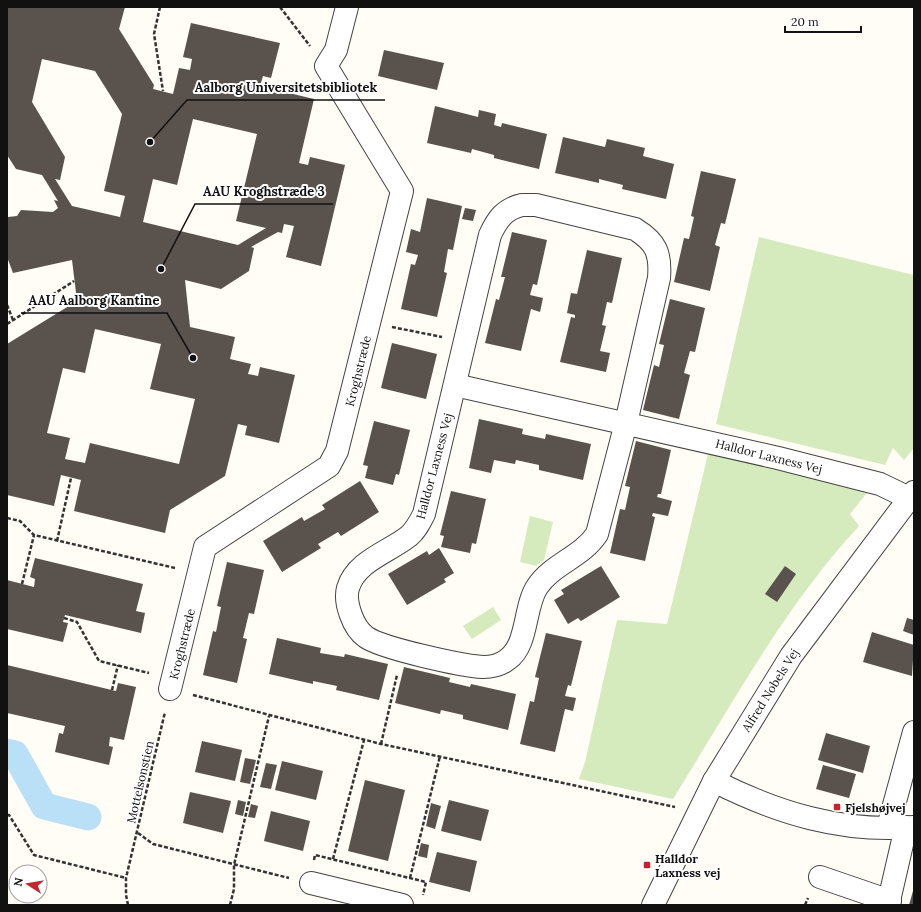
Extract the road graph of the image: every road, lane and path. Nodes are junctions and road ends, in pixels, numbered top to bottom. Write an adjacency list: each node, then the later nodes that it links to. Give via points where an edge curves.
1 (160, 7): 5 (path, via 154,34)
2 (280, 7): 4 (path)
3 (347, 7): 4 (street, via 336,50)
4 (326, 66): 9 (street, Kroghstræde, via 402,191)
5 (163, 91)
6 (74, 280): 8 (path)
7 (7, 305): 8 (path)
8 (13, 320): 10 (path)
9 (370, 323): 11 (path); 19 (street, Kroghstræde, via 337,451 329,466 205,547)
10 (7, 324)
11 (465, 342): 12 (street, Halldor Laxness Vej); 13 (street, Halldor Laxness Vej, via 490,235 497,221 512,207 536,205 635,228 654,244 660,268)
12 (455, 385): 13 (street, Halldor Laxness Vej); 22 (street, Halldor Laxness Vej, via 420,523 409,536 362,566 355,573 348,589 348,604 362,633 378,643)
13 (626, 423): 15 (street, Halldor Laxness Vej, via 778,458 880,484); 22 (street, Halldor Laxness Vej, via 597,534 583,550 550,572 536,588 516,652 500,664 482,667)
14 (72, 478): 18 (path)
15 (911, 495): 31 (street, Alfred Nobels Vej, via 791,656)
16 (7, 518): 17 (path, via 20,521)
17 (34, 535): 18 (path); 20 (path)
18 (57, 540): 19 (path)
19 (199, 574): 24 (street, Kroghstræde)
20 (22, 584)
21 (64, 618): 23 (path, via 77,622 99,661)
22 (403, 650): 29 (path)
23 (118, 665): 24 (path); 25 (path)
24 (172, 684): 26 (path); 35 (path, Mottelsonstien)
25 (112, 690)
26 (269, 716): 28 (path); 37 (path)
27 (914, 732): 34 (street)
28 (364, 740): 29 (path); 36 (path)
29 (381, 744): 30 (path)
30 (440, 756): 32 (path, via 676,808); 40 (path)
31 (714, 781): 32 (street, Alfred Nobels Vej); 34 (street, via 768,805 812,820 850,826)
32 (699, 809): 46 (street, Alfred Nobels Vej)
33 (7, 815): 39 (path, via 34,855)
34 (902, 827): 42 (street)
35 (138, 833): 37 (path, via 153,844); 39 (path, Mottelsonstien)
36 (333, 859)
37 (234, 864): 41 (path); 44 (path, via 234,889)
38 (820, 877): 42 (street)
39 (126, 878): 43 (path, Mottelsonstien)
40 (410, 878)
41 (316, 889): 45 (street)
42 (889, 903)
43 (128, 905)
44 (230, 905)
45 (402, 905)
46 (653, 905)

